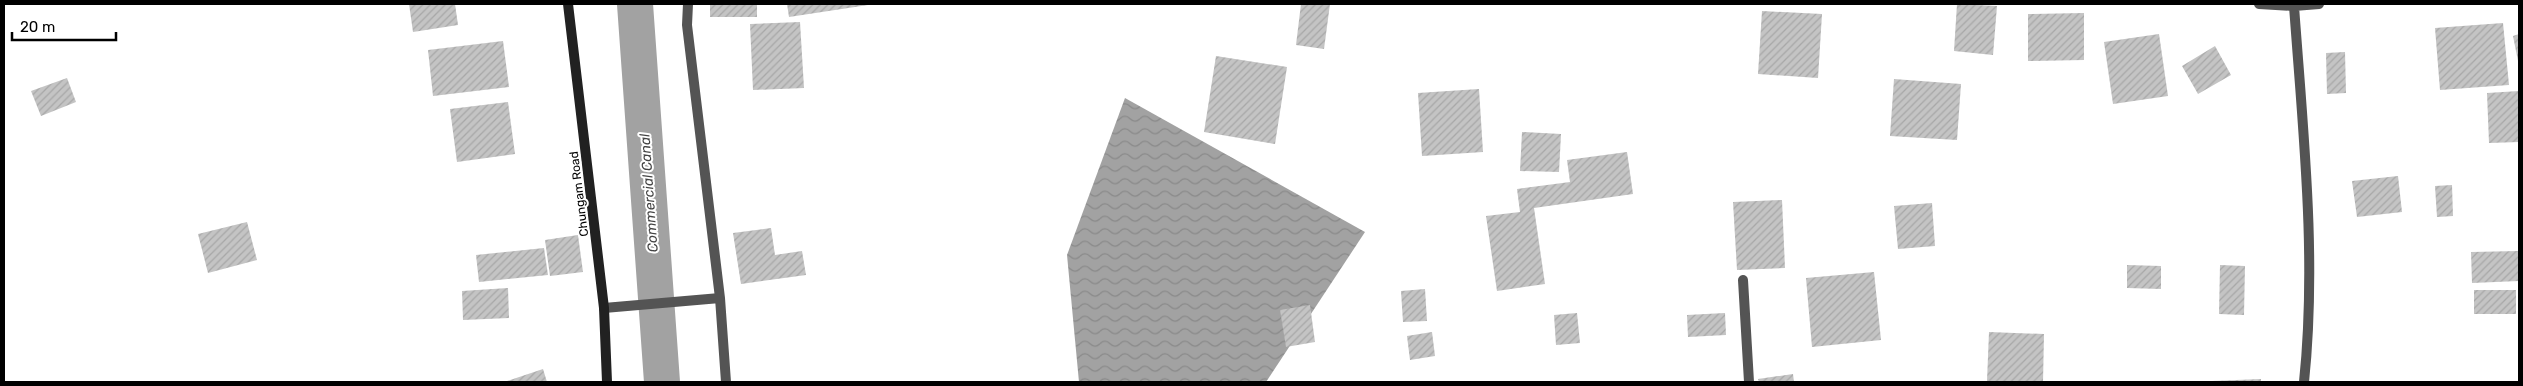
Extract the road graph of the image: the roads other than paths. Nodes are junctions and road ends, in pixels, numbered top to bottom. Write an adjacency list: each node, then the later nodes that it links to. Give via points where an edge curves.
1 (568, 4): 8 (main road, Chungam Road)
2 (688, 4): 7 (street, via 687,24)
3 (2259, 4): 5 (street)
4 (2320, 4): 5 (street)
5 (2294, 6): 12 (street, via 2308,208)
6 (1743, 280): 11 (street)
7 (720, 298): 8 (street); 10 (street)
8 (604, 308): 9 (main road, Chungam Road)
9 (607, 382)
10 (726, 382)
11 (1749, 382)
12 (2304, 382)

